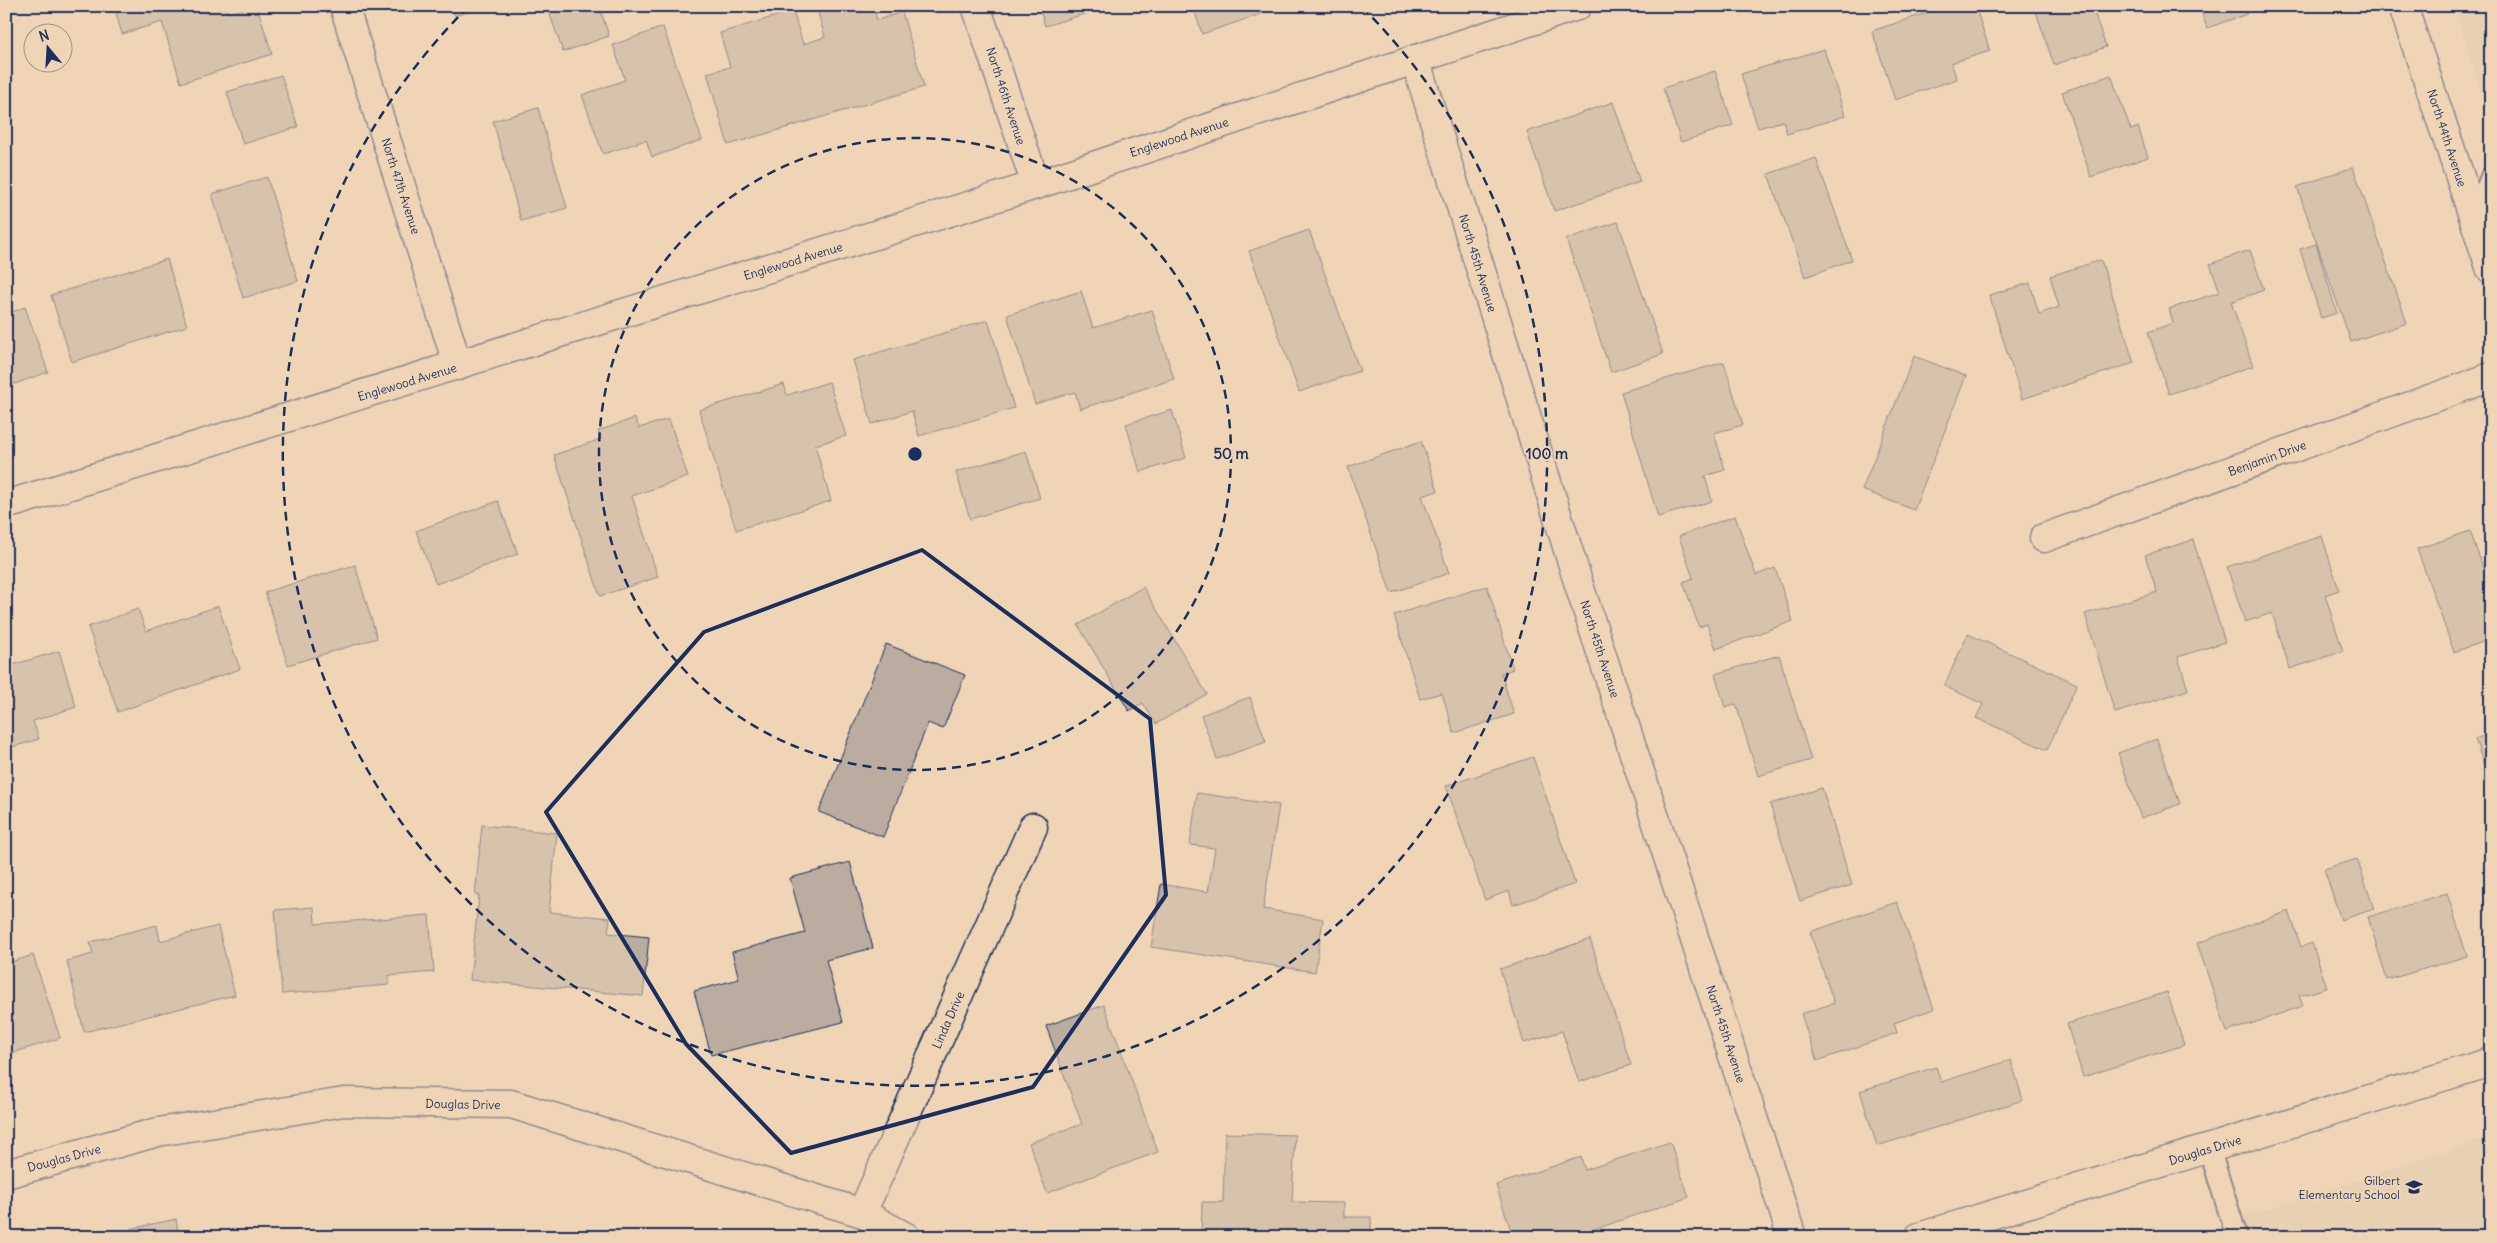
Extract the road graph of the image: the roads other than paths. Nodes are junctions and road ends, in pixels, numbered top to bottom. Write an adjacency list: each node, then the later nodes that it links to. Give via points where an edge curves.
1 (344, 6): 10 (street, North 47th Avenue)
2 (976, 6): 7 (street, North 46th Avenue)
3 (1577, 6): 5 (street, Englewood Avenue)
4 (2403, 6): 8 (street, North 44th Avenue)
5 (1415, 59): 7 (street, Englewood Avenue); 20 (street, North 45th Avenue, via 1580,588)
6 (2491, 177): 8 (lane)
7 (1036, 185): 10 (street, Englewood Avenue)
8 (2474, 220): 9 (street, North 44th Avenue)
9 (2491, 270)
10 (458, 366): 12 (street, Englewood Avenue)
11 (2491, 377): 13 (street, Benjamin Drive)
12 (6, 505)
13 (2044, 538)
14 (1034, 827): 18 (street, Linda Drive)
15 (2491, 1062): 16 (street, Douglas Drive)
16 (2209, 1148): 21 (street, Douglas Drive); 22 (lane)
17 (6, 1174): 18 (street, Douglas Drive, via 158,1132 344,1102 511,1104)
18 (862, 1213): 19 (street, Douglas Drive)
19 (906, 1237)
20 (1792, 1237)
21 (1919, 1237)
22 (2237, 1237)

